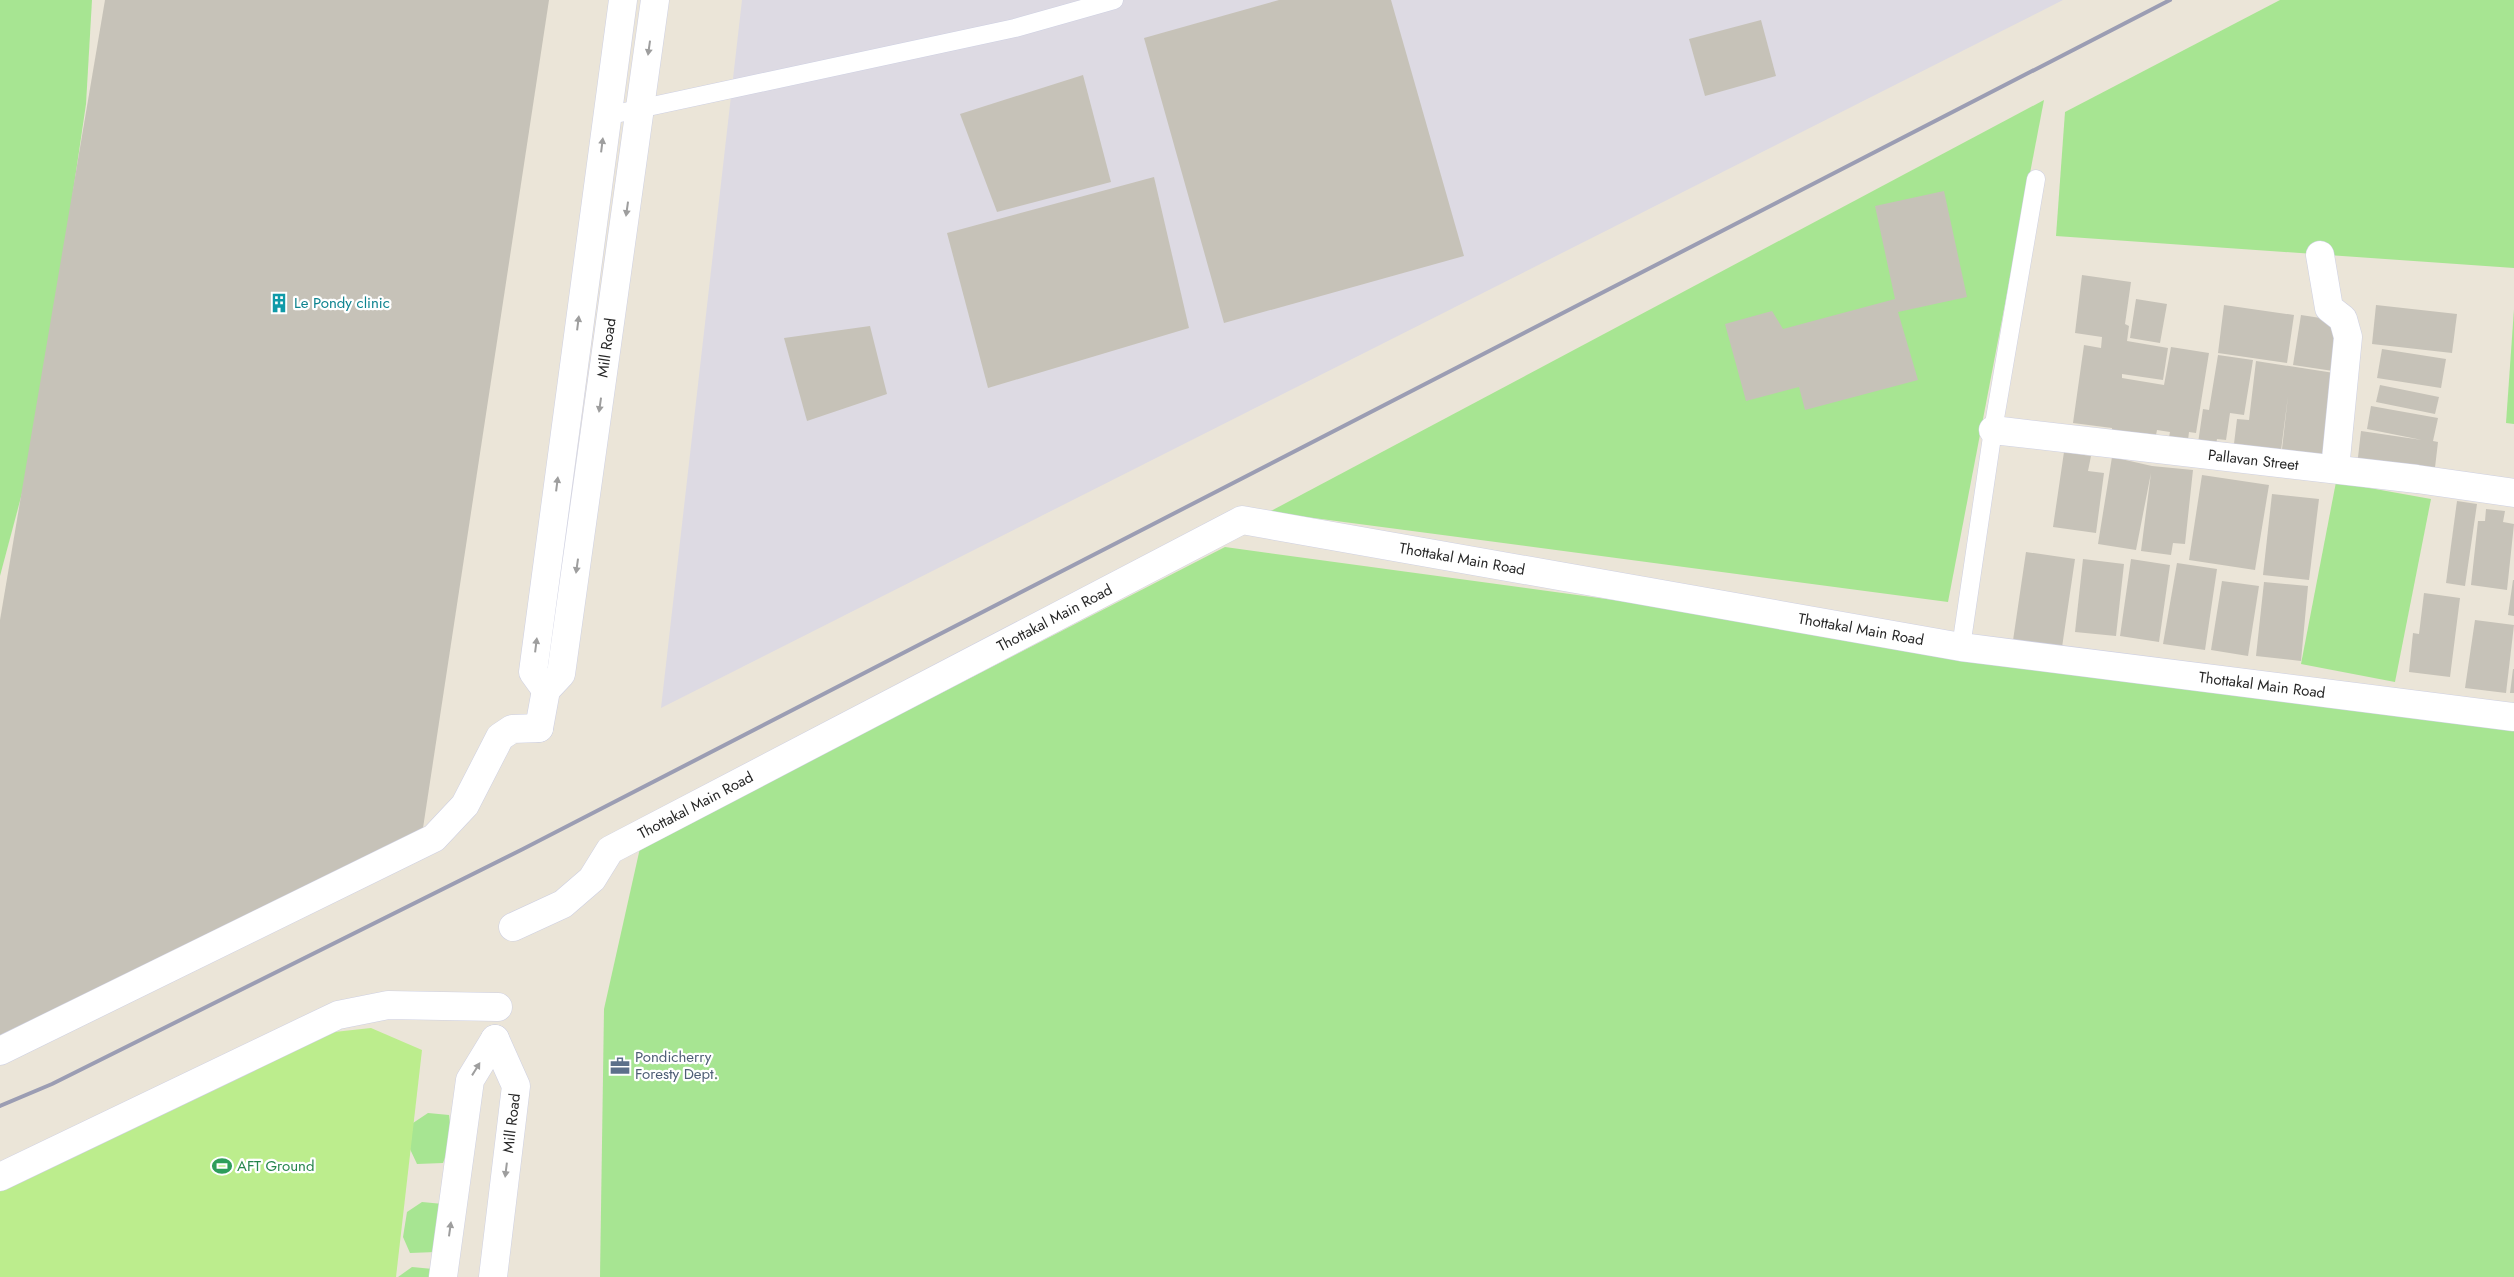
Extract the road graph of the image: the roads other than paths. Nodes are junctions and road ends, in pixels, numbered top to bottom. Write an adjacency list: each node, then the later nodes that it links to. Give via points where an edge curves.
1 (623, 0): 5 (street)
2 (655, 0): 4 (street, Mill Road, one-way to 4)
3 (1114, 0): 4 (lane, via 1015,28)
4 (640, 110): 5 (lane); 12 (street, Mill Road, one-way to 12, via 561,674)
5 (606, 116): 12 (street, one-way to 5, via 533,672)
6 (2036, 179): 8 (lane)
7 (2320, 255): 9 (street, via 2329,308 2343,320 2348,338)
8 (1993, 430): 9 (street, Pallavan Street); 11 (lane)
9 (2335, 469): 10 (street, Pallavan Street)
10 (2514, 493)
11 (1961, 647): 13 (street, Thottakal Main Road); 14 (street, Thottakal Main Road, via 1242,520 610,850 592,879 563,904)
12 (546, 690): 16 (street, Mill Road, via 539,728 512,729 500,737 465,805 434,838)
13 (2514, 717)
14 (513, 927)
15 (498, 1007): 17 (street, via 388,1005 338,1016)
16 (0, 1051)
17 (0, 1177)
18 (443, 1277): 19 (street, Mill Road, one-way to 19, via 470,1080 495,1039 516,1086)
19 (493, 1277)

